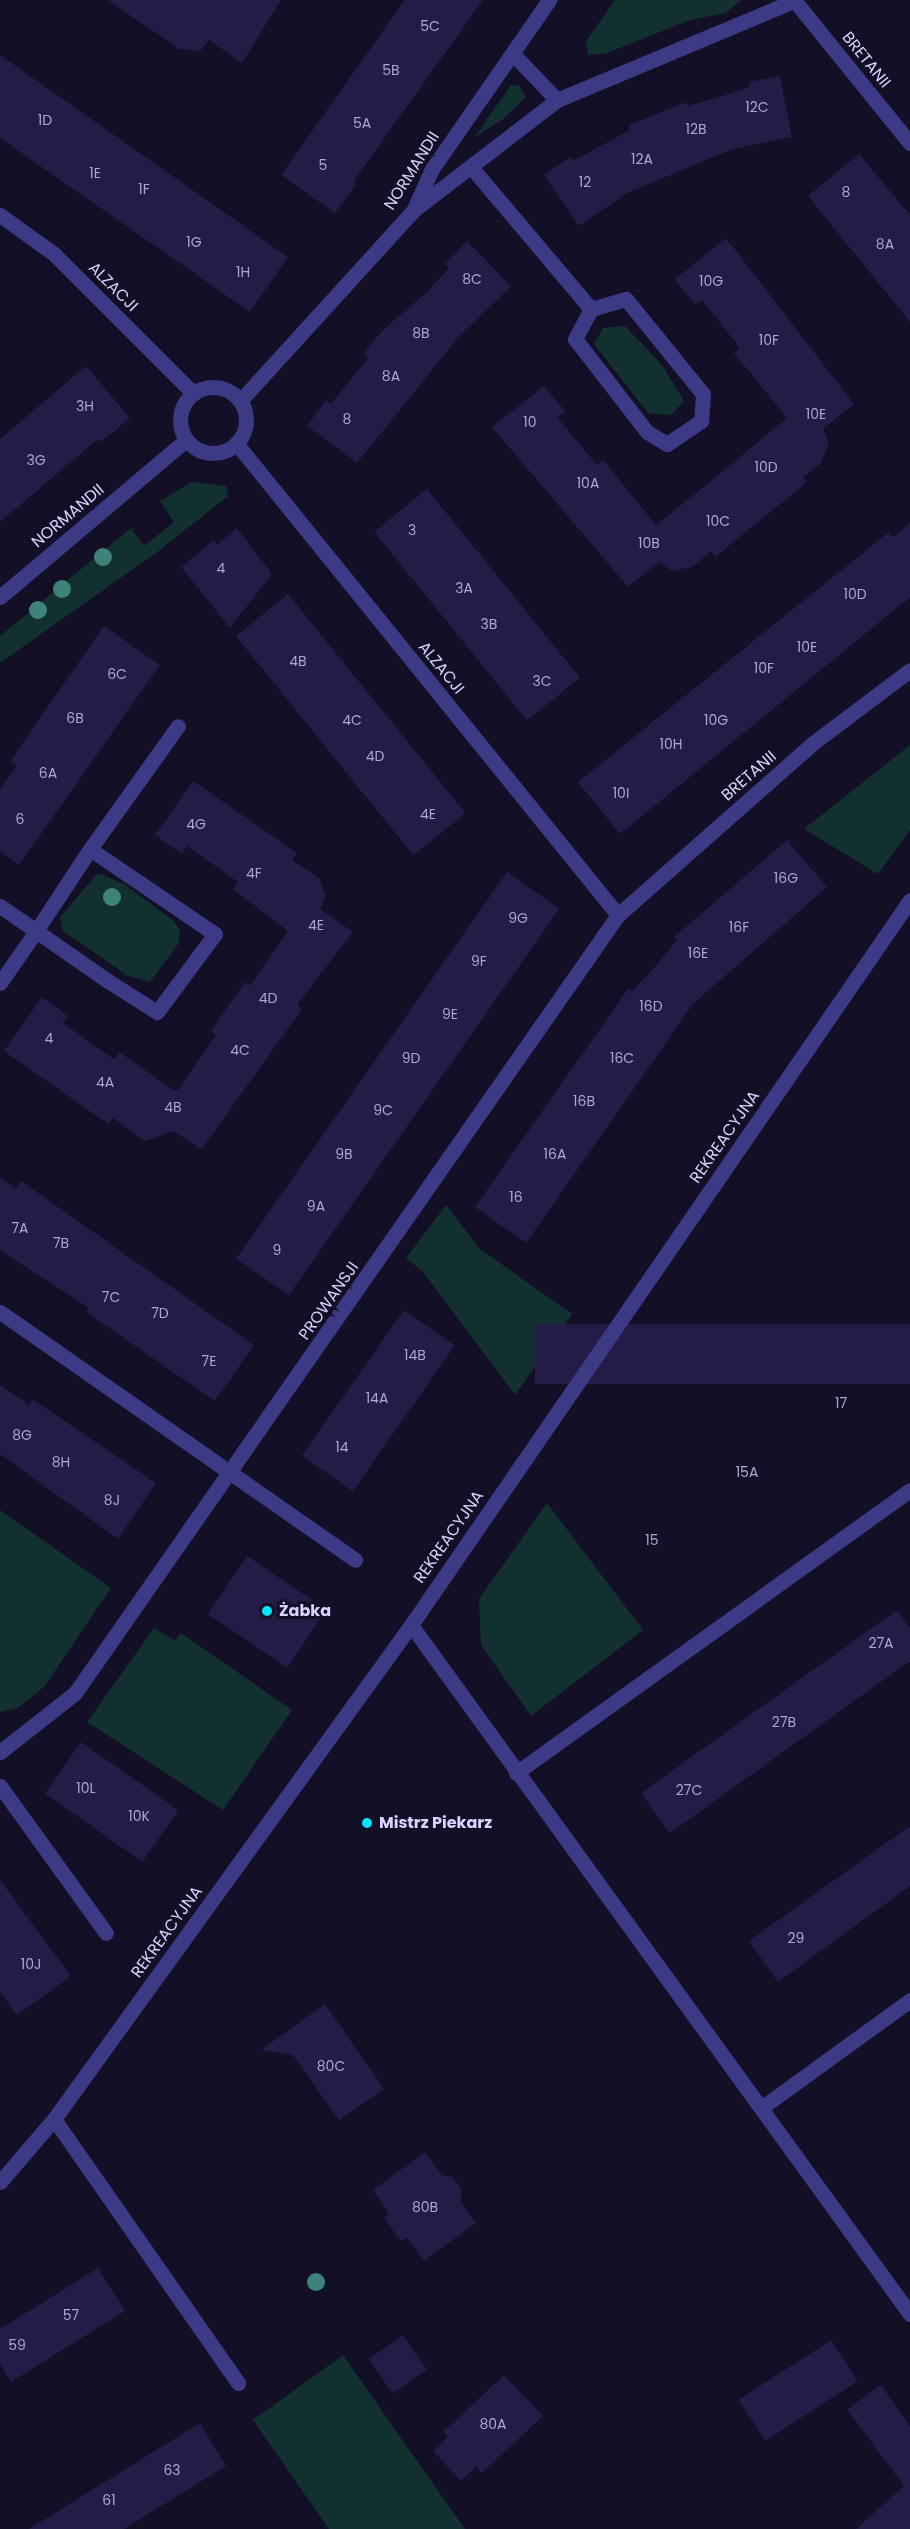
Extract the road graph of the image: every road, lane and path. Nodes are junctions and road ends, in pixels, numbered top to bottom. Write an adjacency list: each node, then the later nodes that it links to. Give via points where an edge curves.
1 (549, 0): 3 (street, NORMANDII)
2 (794, 0): 4 (street); 5 (street, BRETANII)
3 (513, 54): 4 (street); 7 (street, NORMANDII, via 432,170)
4 (557, 100): 6 (street)
5 (910, 143)
6 (471, 167): 7 (street); 9 (street)
7 (413, 211): 11 (street, NORMANDII)
8 (0, 215): 10 (street, ALZACJI, via 54,254)
9 (591, 309): 9 (street, via 574,339 647,432 667,444 701,421 703,394 626,299)
10 (193, 393): 11 (street, via 224,388); 12 (street, via 179,420)
11 (240, 401): 13 (street, via 246,423)
12 (186, 440): 13 (street, via 205,452 216,453); 14 (street, NORMANDII)
13 (236, 443): 20 (street, ALZACJI)
14 (0, 597)
15 (910, 670): 20 (street, BRETANII, via 813,743)
16 (178, 726): 17 (street)
17 (90, 849): 21 (street); 21 (street, via 215,934 157,1012)
18 (910, 900): 27 (street, REKREACYJNA)
19 (0, 906): 21 (street)
20 (618, 915): 24 (street, PROWANSJI)
21 (36, 931): 22 (street)
22 (0, 983)
23 (0, 1312): 24 (street)
24 (232, 1474): 26 (street); 28 (street, PROWANSJI, via 75,1693)
25 (910, 1490): 29 (street)
26 (355, 1560)
27 (411, 1625): 29 (street); 34 (street, REKREACYJNA)
28 (0, 1752)
29 (516, 1773): 33 (street)
30 (0, 1786): 31 (street)
31 (106, 1933)
32 (910, 2000): 33 (street)
33 (761, 2108): 36 (street)
34 (54, 2119): 35 (street, REKREACYJNA); 37 (street)
35 (0, 2182)
36 (910, 2314)
37 (238, 2383)

